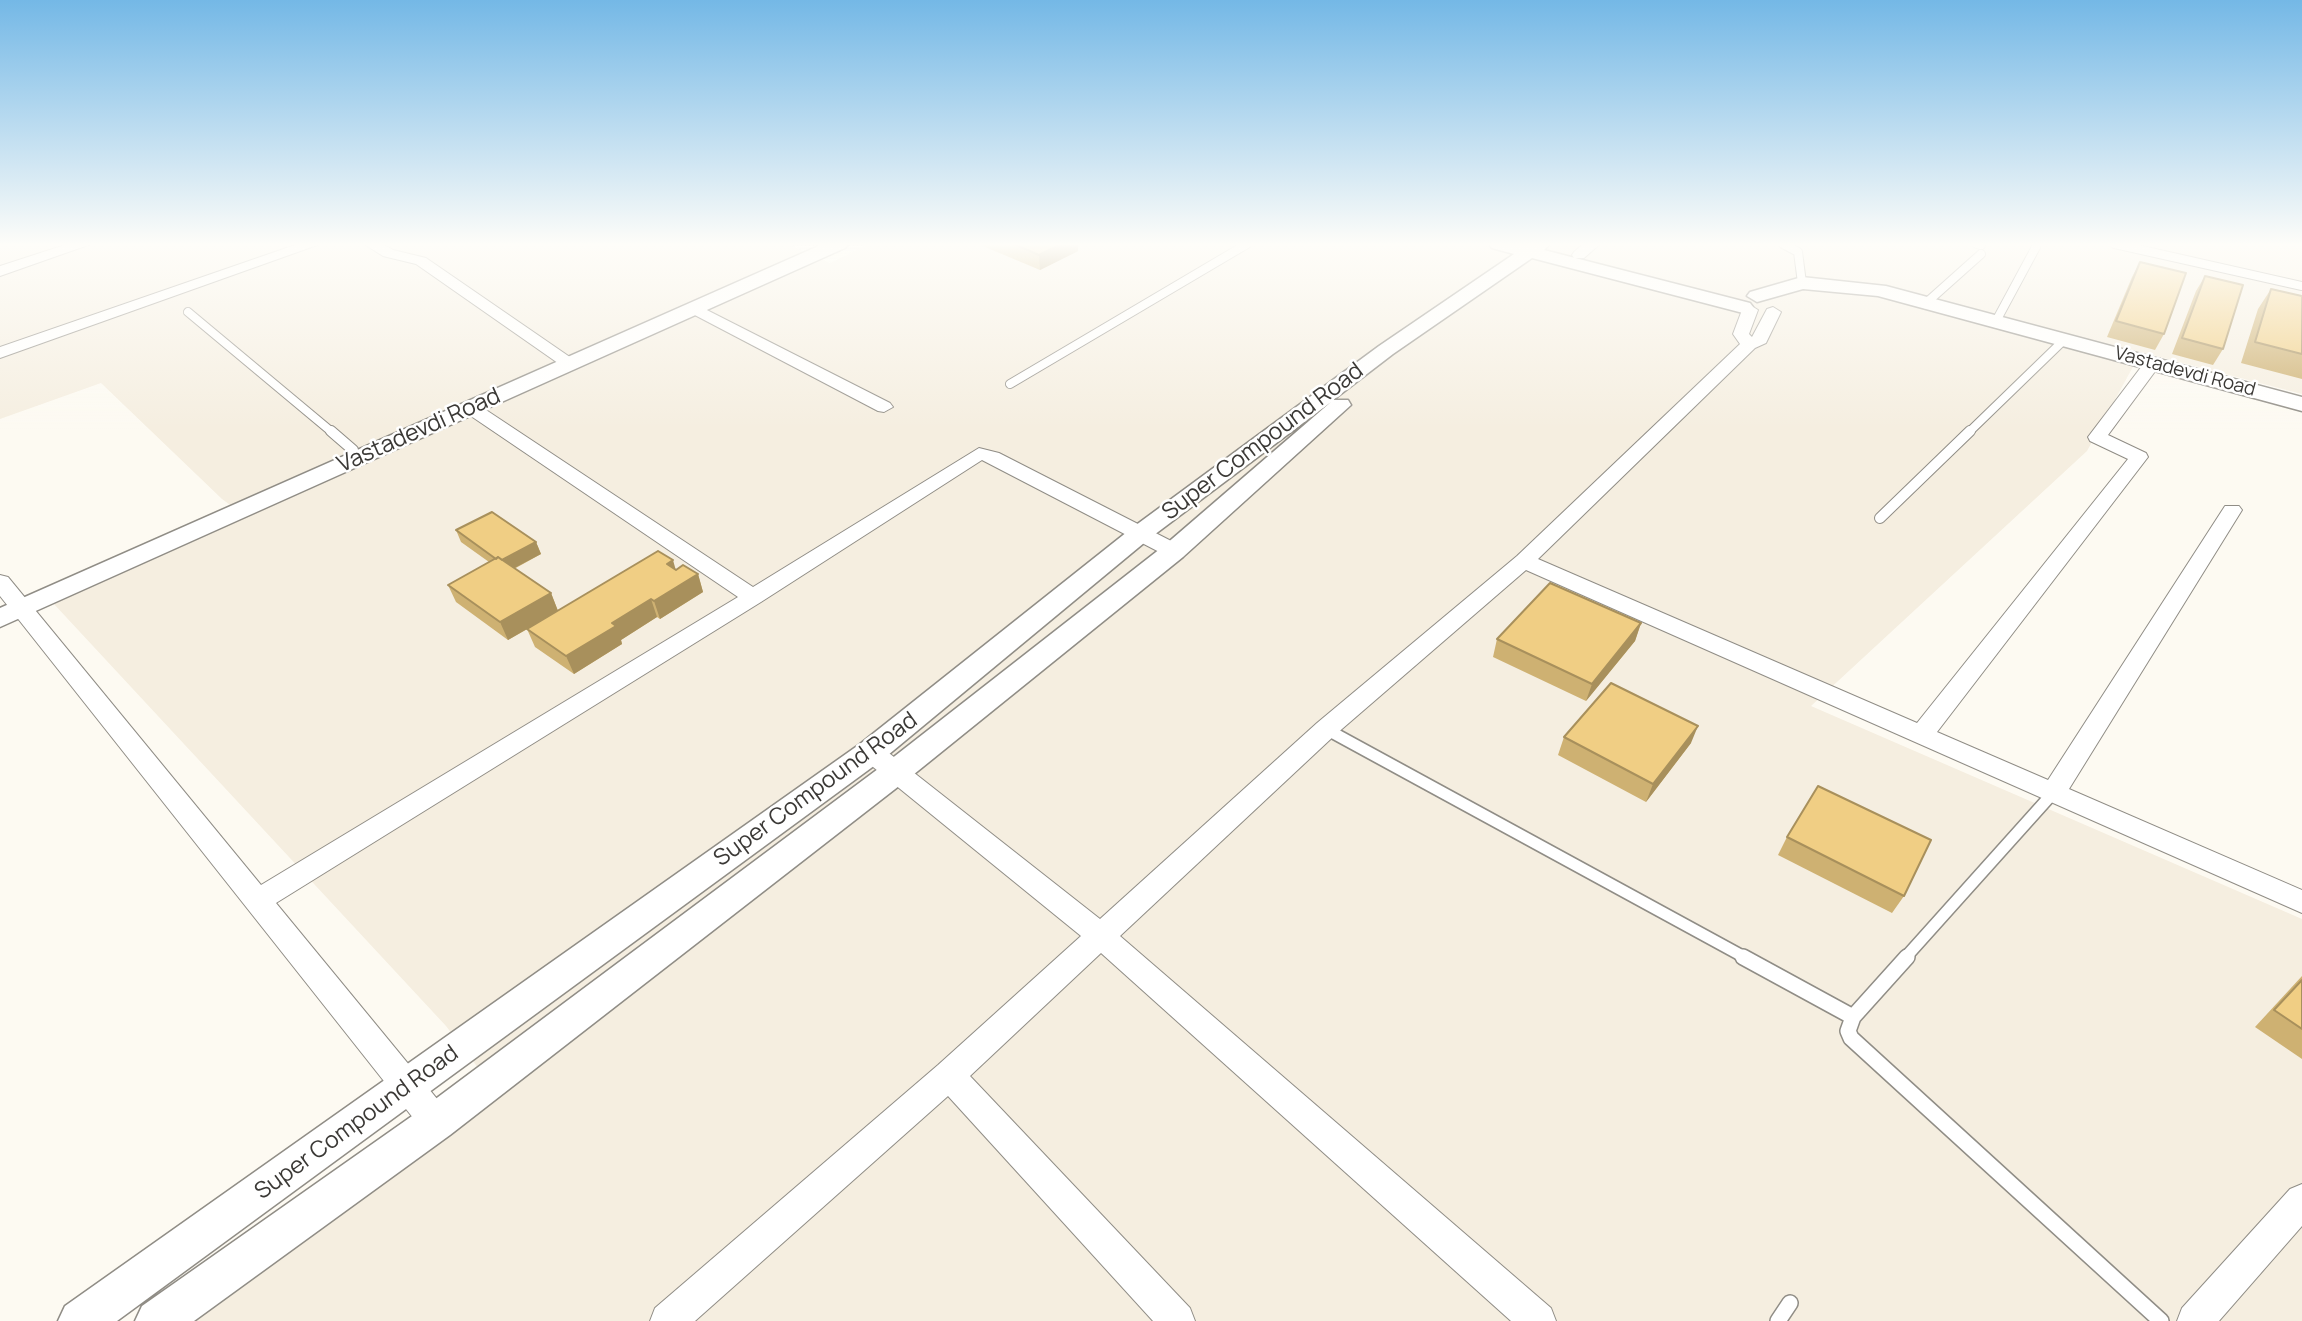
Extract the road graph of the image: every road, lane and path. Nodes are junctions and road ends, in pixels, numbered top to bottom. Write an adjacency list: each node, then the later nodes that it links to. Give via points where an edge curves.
1 (136, 306): 19 (street)
2 (487, 306): 20 (street)
3 (685, 306): 20 (street, Vastadevdi Road)
4 (702, 306): 14 (street, Vastadevdi Road)
5 (1143, 306): 22 (lane)
6 (1462, 306): 29 (street, Super Compound Road, via 1386,351)
7 (1478, 306): 30 (street, Super Compound Road, via 1348,399)
8 (1748, 306): 18 (street, via 1741,334)
9 (1764, 306): 13 (street)
10 (1780, 306): 13 (street, Vastadevdi Road)
11 (1931, 306): 16 (street, Vastadevdi Road)
12 (2004, 306): 16 (lane)
13 (1774, 308): 18 (street, via 1760,339)
14 (695, 309): 20 (street, Vastadevdi Road); 24 (street)
15 (188, 312): 26 (lane)
16 (1995, 323): 17 (street, Vastadevdi Road)
17 (2064, 340): 21 (street, Vastadevdi Road); 28 (lane)
18 (1749, 344): 31 (street)
19 (0, 353)
20 (567, 360): 25 (street, Vastadevdi Road); 26 (street, Vastadevdi Road)
21 (2154, 362): 23 (street, Vastadevdi Road); 35 (street, via 2097,437 2139,457)
22 (1010, 384)
23 (2302, 404)
24 (884, 407)
25 (471, 408): 32 (street); 33 (street, Vastadevdi Road)
26 (353, 450): 33 (street, Vastadevdi Road)
27 (2232, 510): 38 (street)
28 (1880, 518)
29 (1141, 533): 30 (street); 32 (street, via 979,454); 36 (street, Super Compound Road)
30 (1174, 551): 37 (street, Super Compound Road)
31 (1524, 561): 34 (street); 35 (street)
32 (753, 597): 39 (street)
33 (7, 602): 39 (street)
34 (1326, 729): 41 (street); 42 (lane)
35 (1921, 735): 38 (street)
36 (871, 752): 37 (street); 44 (street, Super Compound Road)
37 (897, 771): 41 (street); 45 (street, Super Compound Road)
38 (2053, 793): 40 (street); 42 (lane)
39 (258, 900): 44 (street)
40 (2302, 902)
41 (1102, 937): 43 (street); 52 (street)
42 (1853, 1017): 54 (lane, via 1848,1031 1851,1038)
43 (949, 1075): 50 (street); 51 (street)
44 (406, 1088): 45 (street); 48 (street, Super Compound Road)
45 (436, 1122): 49 (street, Super Compound Road)
46 (2302, 1201): 55 (street)
47 (1790, 1303): 53 (lane)
48 (80, 1321)
49 (158, 1321)
50 (668, 1321)
51 (1177, 1321)
52 (1538, 1321)
53 (1778, 1321)
54 (2161, 1321)
55 (2195, 1321)

